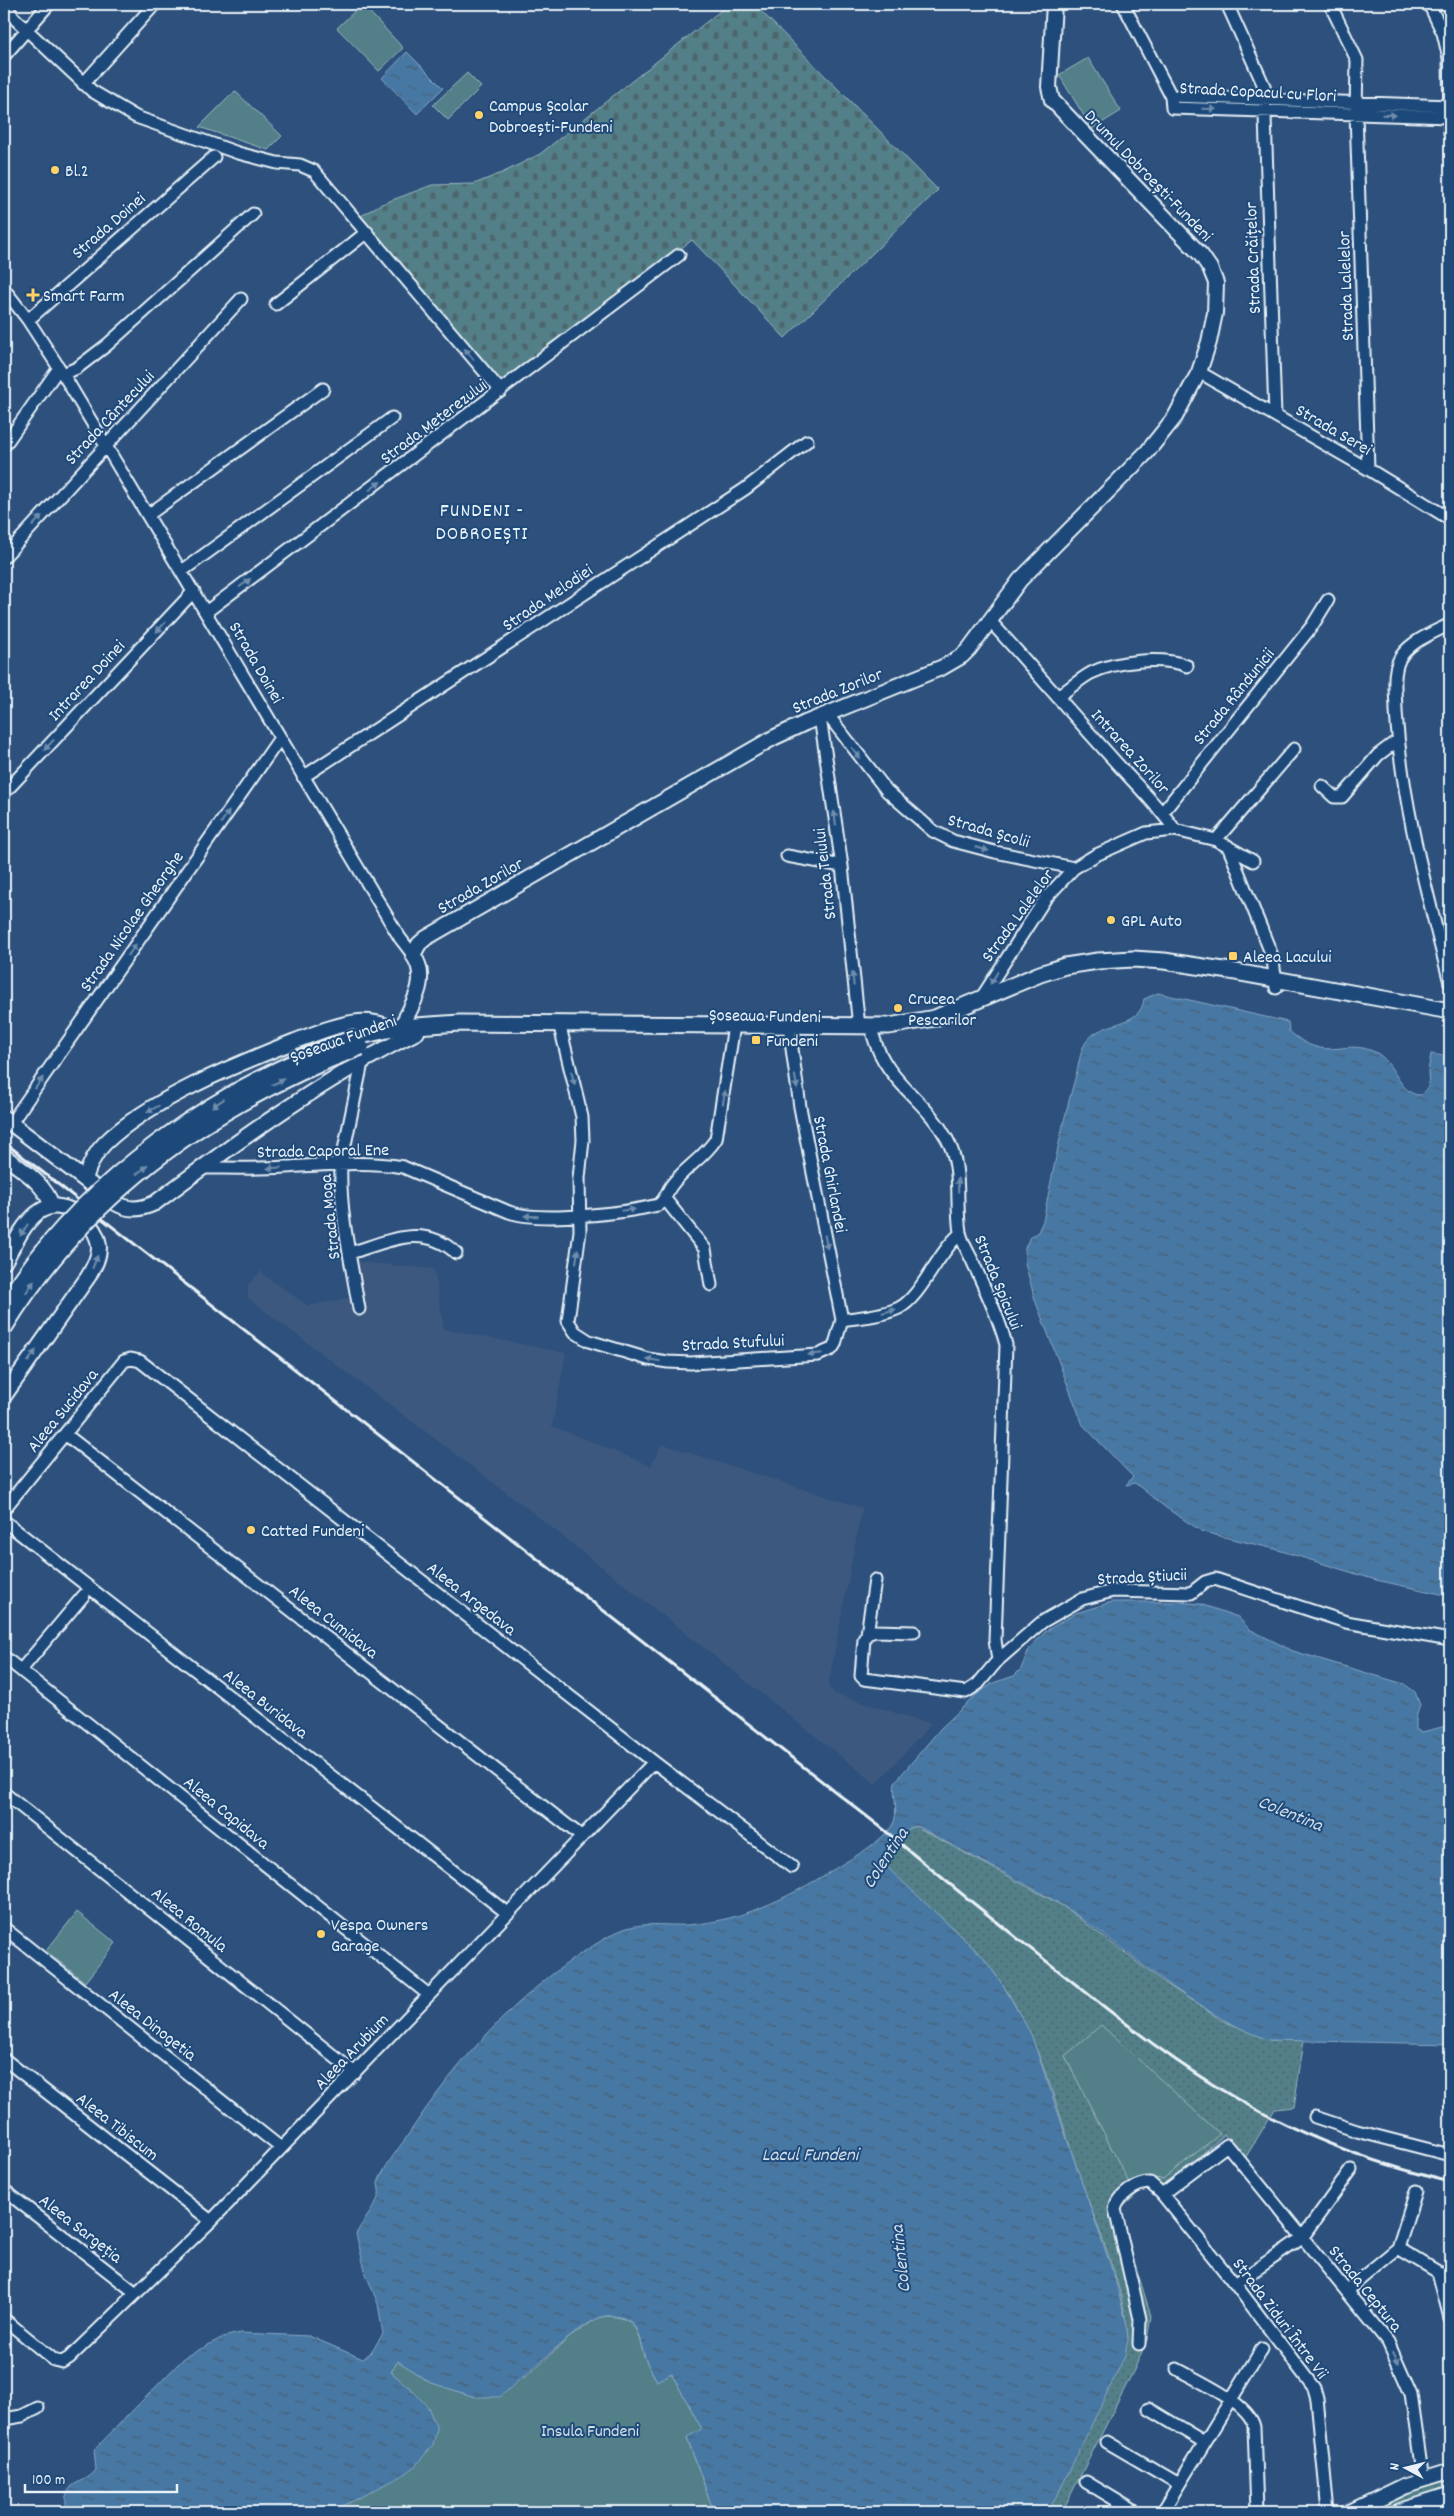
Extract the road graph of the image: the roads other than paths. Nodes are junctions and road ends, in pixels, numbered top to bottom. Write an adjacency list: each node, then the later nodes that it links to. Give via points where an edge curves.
1 (5, 4): 9 (street)
2 (49, 4): 9 (street)
3 (155, 4): 11 (street)
4 (1054, 4): 25 (street, Drumul Dobroești-Fundeni, via 1049,87 1052,100 1201,255 1214,276 1217,291 1214,313)
5 (1123, 4): 12 (street, Strada Copacul cu Flori, via 1171,96)
6 (1227, 4): 12 (street, Strada Crăițelor, via 1264,81)
7 (1330, 4): 13 (street, Strada Lalelelor, via 1357,60)
8 (1429, 4): 14 (street, via 1447,46)
9 (26, 30): 10 (street); 11 (street)
10 (4, 56)
11 (83, 84): 18 (street, via 116,107 168,130 254,158 314,170)
12 (1265, 105): 13 (street, Strada Copacul cu Flori); 28 (street, Strada Crăițelor)
13 (1356, 108): 14 (street, Strada Copacul cu Flori); 33 (street, Strada Lalelelor)
14 (1450, 112): 15 (street)
15 (1450, 133)
16 (214, 157): 23 (street, Strada Doinei)
17 (254, 214): 24 (street, via 107,345 77,368)
18 (367, 232): 22 (street); 27 (street, one-way to 18)
19 (679, 255): 27 (street, Strada Meterezului)
20 (4, 289): 23 (street, Strada Doinei)
21 (241, 300): 32 (street, Strada Cântecului)
22 (276, 304)
23 (28, 320): 24 (street, Strada Doinei)
24 (61, 371): 31 (street); 32 (street, Strada Doinei)
25 (1199, 372): 28 (street, Strada Serei); 41 (street, Strada Zorilor, via 1162,435 1020,580)
26 (323, 389): 34 (street)
27 (501, 391): 40 (street, Strada Meterezului, one-way to 27)
28 (1275, 415): 33 (street, Strada Serei)
29 (392, 418): 37 (street)
30 (807, 441): 49 (street, Strada Melodiei, via 745,489)
31 (4, 446)
32 (107, 446): 34 (street, Strada Doinei); 36 (street, Strada Cântecului, one-way to 32)
33 (1368, 469): 35 (street, Strada Serei)
34 (148, 515): 37 (street, Strada Doinei)
35 (1450, 518)
36 (4, 557)
37 (182, 571): 38 (street, Strada Doinei)
38 (194, 591): 40 (street, Strada Doinei); 51 (street, Intrarea Doinei, one-way to 51)
39 (1328, 600): 52 (street, Strada Rândunicii, via 1312,626)
40 (206, 612): 46 (street, Strada Doinei)
41 (990, 621): 44 (street, Intrarea Zorilor); 45 (street, Strada Zorilor, via 969,649 953,662)
42 (1450, 624): 47 (street, via 1410,648 1397,664)
43 (1187, 666): 44 (street, via 1170,660 1113,666 1092,673)
44 (1059, 696): 52 (street, Intrarea Zorilor)
45 (823, 715): 58 (street, Strada Teiului, one-way to 45); 59 (street, Strada Școlii, one-way to 59, via 887,791 933,832 995,852); 60 (street, Strada Zorilor, via 759,746 434,933 418,944)
46 (280, 738): 49 (street, Strada Doinei); 75 (street, Strada Nicolae Gheorghe, one-way to 46)
47 (1398, 740): 50 (street, via 1378,755 1342,797 1334,797); 61 (street, via 1411,826)
48 (1294, 749): 54 (street)
49 (303, 777): 60 (street, Strada Doinei)
50 (1322, 786)
51 (4, 793)
52 (1163, 812): 53 (street, Intrarea Zorilor)
53 (1175, 830): 54 (street, Strada Lalelelor); 59 (street, Strada Lalelelor, via 1133,837)
54 (1216, 840): 55 (street, Strada Lalelelor)
55 (1228, 846): 57 (street, Strada Lalelelor); 62 (street, via 1273,958)
56 (786, 856): 58 (street)
57 (1253, 862)
58 (842, 866): 67 (street, Strada Teiului, one-way to 58)
59 (1074, 868): 63 (street, Strada Lalelelor, one-way to 63, via 1046,899)
60 (413, 955): 66 (street, Strada Doinei, via 421,969 420,982 414,1002)
61 (1450, 983)
62 (1276, 984): 63 (main road, Șoseaua Fundeni, via 1164,961 1112,960 1053,970); 64 (main road, Șoseaua Fundeni); 65 (main road, Șoseaua Fundeni); 72 (main road, Șoseaua Fundeni, via 1155,967 1098,968 1049,978 934,1025)
63 (980, 1000): 67 (main road, Șoseaua Fundeni, via 922,1022)
64 (1450, 1011)
65 (1450, 1020)
66 (397, 1028): 67 (main road, Șoseaua Fundeni, via 486,1023); 73 (main road, Șoseaua Fundeni); 79 (street, Șoseaua Fundeni, one-way to 79, via 371,1022 343,1025 240,1064 192,1087 135,1119 114,1135 98,1150)
67 (859, 1028)
68 (561, 1030): 69 (main road, Șoseaua Fundeni); 70 (main road, Șoseaua Fundeni); 82 (street, one-way to 82, via 582,1117)
69 (417, 1032): 73 (main road, Șoseaua Fundeni); 74 (street, Șoseaua Fundeni)
70 (733, 1032): 71 (main road, Șoseaua Fundeni); 80 (street, one-way to 70, via 672,1185 716,1140)
71 (790, 1034): 72 (main road, Șoseaua Fundeni); 90 (street, Strada Ghirlandei, one-way to 90, via 800,1107)
72 (872, 1035): 83 (street, Strada Spicului, one-way to 72, via 958,1173 948,1139 890,1072)
73 (358, 1042): 88 (main road, Șoseaua Fundeni, one-way to 88, bridge, via 287,1065 243,1087 129,1164 92,1197 48,1244); 91 (main road, Șoseaua Fundeni, one-way to 73, bridge, via 55,1254 100,1205 137,1173 251,1096)
74 (362, 1063): 77 (street, Strada Moga); 78 (street, Șoseaua Fundeni, via 247,1135)
75 (7, 1121): 79 (street)
76 (4, 1156): 81 (street, via 39,1183)
77 (341, 1164): 78 (street, Strada Caporal Ene, one-way to 78); 82 (street, Strada Caporal Ene, one-way to 77, via 518,1215 402,1167); 84 (street, Strada Moga, via 342,1202)
78 (201, 1168): 79 (street, Șoseaua Fundeni, via 155,1203 135,1209 120,1206)
79 (85, 1179)
80 (665, 1199): 82 (street, Strada Caporal Ene, one-way to 80, via 649,1207); 87 (street, via 705,1249)
81 (52, 1206): 86 (street, one-way to 86, via 34,1216); 93 (street, one-way to 81, via 97,1260 98,1241 91,1227 66,1207)
82 (580, 1215): 90 (street, Strada Stufului, one-way to 82, via 835,1344 818,1355 668,1362 589,1341 575,1332 568,1321)
83 (960, 1234): 90 (street, one-way to 83, via 891,1311 905,1305); 103 (street, Strada Spicului, via 1006,1345 995,1640)
84 (350, 1253): 85 (street, via 418,1235 438,1240); 89 (street, Strada Moga)
85 (456, 1253)
86 (4, 1262)
87 (711, 1285)
88 (4, 1306)
89 (359, 1309)
90 (842, 1320)
91 (4, 1328)
92 (132, 1359): 94 (street, Aleea Sucidava, via 124,1361); 105 (street, Aleea Argedava, via 140,1361)
93 (4, 1396)
94 (65, 1434): 95 (street, Aleea Sucidava); 107 (street, Aleea Cumidava)
95 (4, 1509)
96 (4, 1521): 109 (street, Aleea Buridava)
97 (875, 1580): 100 (street)
98 (84, 1595): 104 (street)
99 (914, 1632): 100 (street, via 876,1631)
100 (868, 1634): 103 (street, Strada Știucii, via 864,1639 860,1672 864,1679 966,1692 978,1684)
101 (1450, 1640): 103 (street, Strada Știucii, via 1346,1622 1215,1579 1205,1582 1192,1593 1113,1591 1082,1599 1042,1622)
102 (4, 1657): 104 (street, Aleea Capidava)
103 (998, 1660)
104 (20, 1670): 111 (street, Aleea Capidava)
105 (654, 1762): 107 (street, Aleea Arubium); 108 (street, Aleea Argedava)
106 (4, 1793): 113 (street, Aleea Romula)
107 (581, 1836): 109 (street, Aleea Arubium)
108 (792, 1867)
109 (507, 1913): 111 (street, Aleea Arubium)
110 (4, 1928): 115 (street, Aleea Dinogetia)
111 (429, 1995): 113 (street, Aleea Arubium)
112 (4, 2059): 121 (street, Aleea Tibiscum)
113 (355, 2073): 115 (street, Aleea Arubium)
114 (1315, 2117): 116 (street, via 1358,2132)
115 (281, 2148): 121 (street, Aleea Arubium)
116 (1450, 2155)
117 (1351, 2170): 122 (street)
118 (4, 2190): 128 (street, Aleea Sargeția)
119 (1416, 2192): 123 (street)
120 (1162, 2194): 122 (street, Strada Ceptura, via 1227,2145); 126 (street, Strada Ziduri Între Vii); 131 (street, Strada Ziduri Între Vii, via 1150,2183 1140,2185 1123,2196 1116,2209 1140,2318)
121 (211, 2221): 128 (street, Aleea Arubium)
122 (1302, 2238): 126 (street); 127 (street, Strada Ceptura)
123 (1398, 2248): 124 (street); 127 (street)
124 (1438, 2272): 125 (street); 129 (street)
125 (1450, 2275)
126 (1235, 2284): 148 (street, Strada Ziduri Între Vii, via 1314,2388)
127 (1347, 2290): 141 (street, Strada Ceptura, one-way to 141, via 1388,2342 1406,2379)
128 (136, 2293): 130 (street, Aleea Arubium, via 62,2362 54,2360)
129 (1450, 2318)
130 (4, 2319)
131 (1139, 2344)
132 (1262, 2349): 134 (street)
133 (1177, 2369): 134 (street)
134 (1230, 2400): 139 (street); 147 (street, via 1250,2415 1253,2422)
135 (38, 2408): 137 (street, via 22,2416)
136 (1149, 2409): 139 (street)
137 (4, 2419)
138 (1107, 2442): 143 (street)
139 (1204, 2442): 143 (street)
140 (1450, 2472): 141 (main road)
141 (1423, 2480): 149 (main road, via 1391,2491)
142 (1086, 2482): 145 (street)
143 (1179, 2484): 146 (street)
144 (1450, 2496): 150 (main road)
145 (1136, 2512)
146 (1162, 2512)
147 (1257, 2512)
148 (1328, 2512)
149 (1350, 2512)
150 (1399, 2512)

